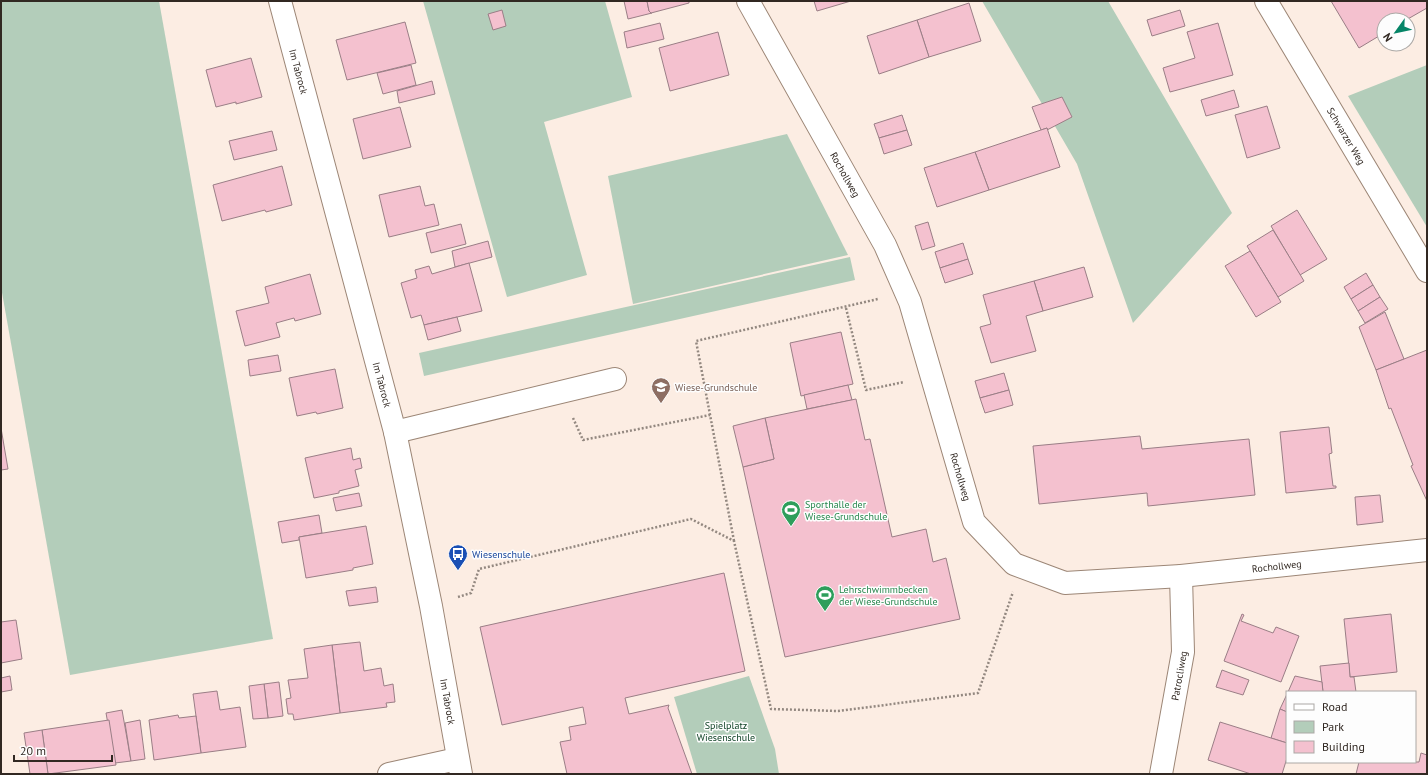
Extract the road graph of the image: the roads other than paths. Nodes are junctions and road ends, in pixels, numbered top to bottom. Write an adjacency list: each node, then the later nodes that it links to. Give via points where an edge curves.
1 (280, 1): 6 (street, Im Tabrock)
2 (748, 1): 8 (street, Rochollweg, via 885,245 905,292 932,376 974,522 1014,564 1065,583)
3 (1266, 1): 4 (street, Schwarzer Weg)
4 (1427, 271)
5 (615, 379): 6 (street)
6 (395, 432): 9 (street, Im Tabrock, via 431,606)
7 (1427, 550): 8 (street, Rochollweg)
8 (1181, 576): 11 (street, Patrocliweg, via 1183,652)
9 (459, 767): 10 (street)
10 (389, 774)
11 (1161, 774)

